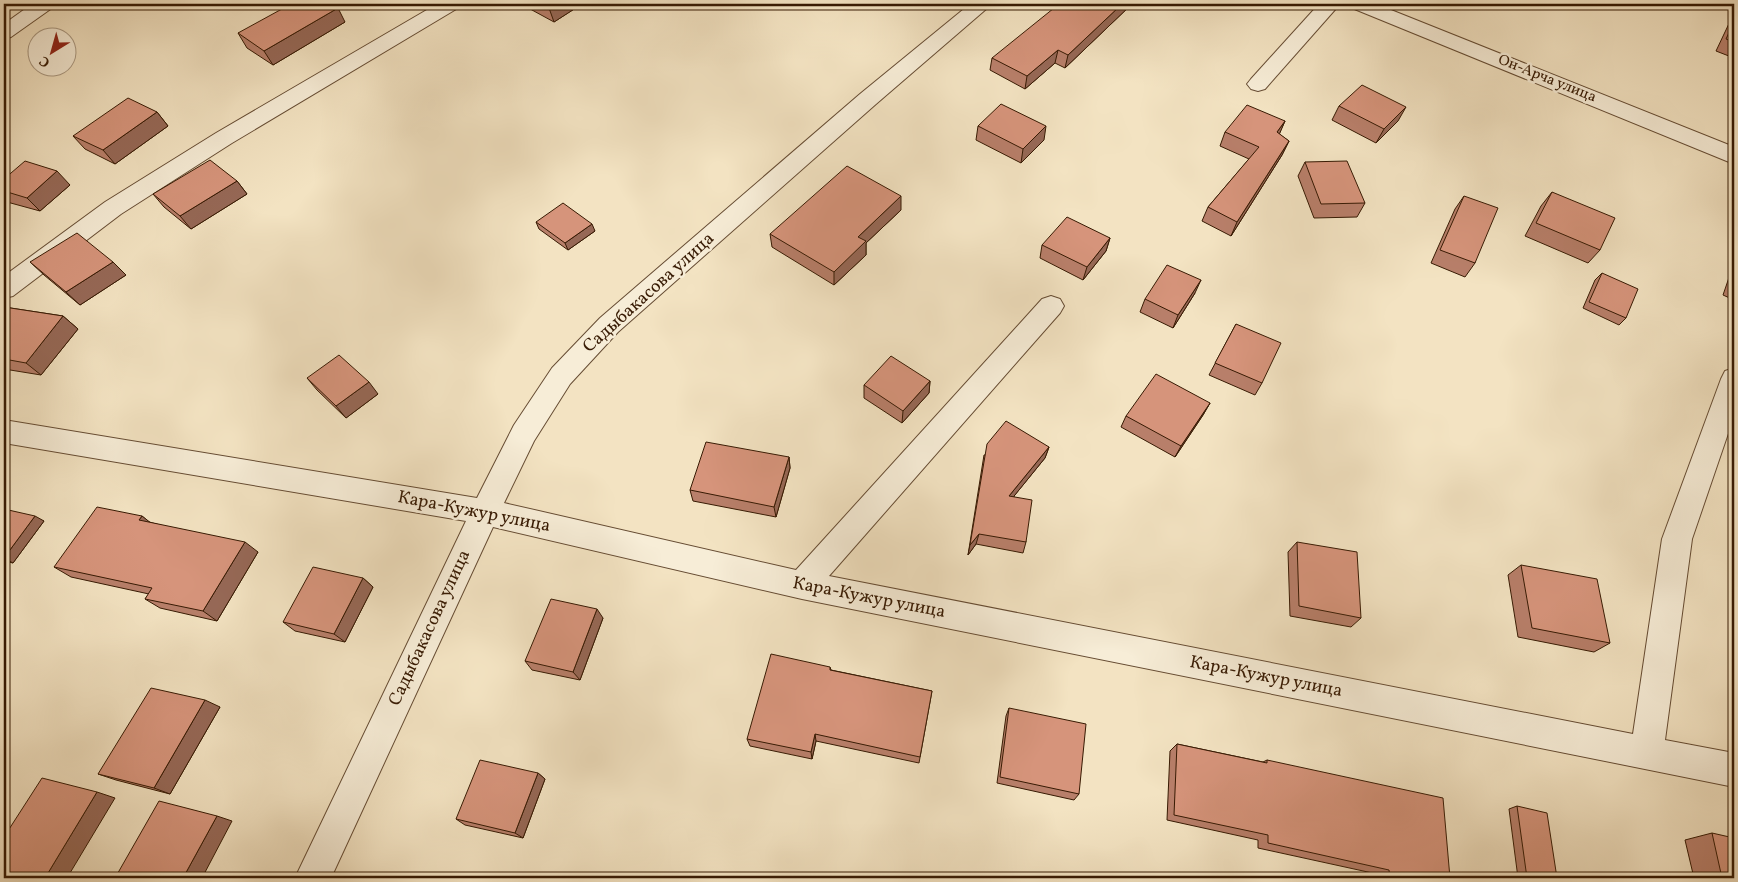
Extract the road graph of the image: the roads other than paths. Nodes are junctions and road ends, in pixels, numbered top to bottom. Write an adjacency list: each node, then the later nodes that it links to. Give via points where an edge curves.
1 (45, 4): 6 (street)
2 (451, 4): 9 (street, via 224,138 113,208)
3 (982, 4): 13 (street, Садыбакасова улица, via 609,325 561,376 524,433)
4 (1330, 4): 7 (street)
5 (1359, 4): 8 (street, Он-Арча улица)
6 (4, 33)
7 (1258, 84)
8 (1734, 156)
9 (4, 289)
10 (1052, 306): 14 (street)
11 (1734, 379): 15 (street, via 1678,539)
12 (4, 431): 13 (street, Кара-Кужур улица)
13 (484, 512): 14 (street, Кара-Кужур улица); 17 (street, Садыбакасова улица)
14 (802, 585): 15 (street, Кара-Кужур улица)
15 (1647, 752): 16 (street, Кара-Кужур улица)
16 (1734, 770)
17 (313, 878)

